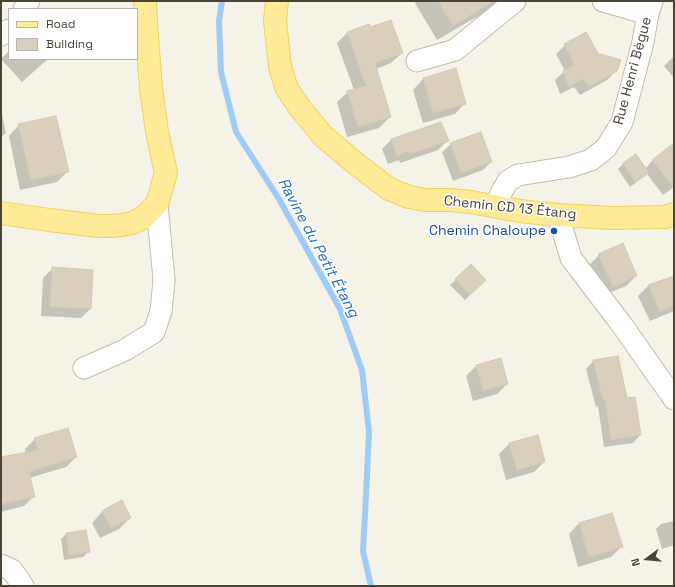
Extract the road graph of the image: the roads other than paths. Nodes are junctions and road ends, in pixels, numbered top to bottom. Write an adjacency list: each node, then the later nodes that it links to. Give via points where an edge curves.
1 (145, 1): 7 (main road, via 151,88 166,173)
2 (277, 1): 8 (main road, Chemin CD 13 Étang, via 275,21 280,67 288,89 323,136 389,190 426,200 471,202)
3 (515, 1): 6 (street, via 455,50)
4 (603, 1): 5 (street)
5 (650, 7): 8 (street, Rue Henri Bègue, via 622,122 606,148 591,160 569,167 518,175 508,182)
6 (417, 61)
7 (157, 204): 9 (main road, via 143,218 132,223 110,226); 12 (street, via 164,280 161,311 154,332 125,350)
8 (497, 207): 11 (main road, Chemin CD 13 Étang)
9 (1, 213)
10 (674, 214): 11 (main road, Chemin CD 13 Étang, via 613,218)
11 (558, 215): 13 (street, via 571,258)
12 (84, 368)
13 (674, 399)
14 (1, 565): 15 (street, via 12,570)
15 (23, 586)

